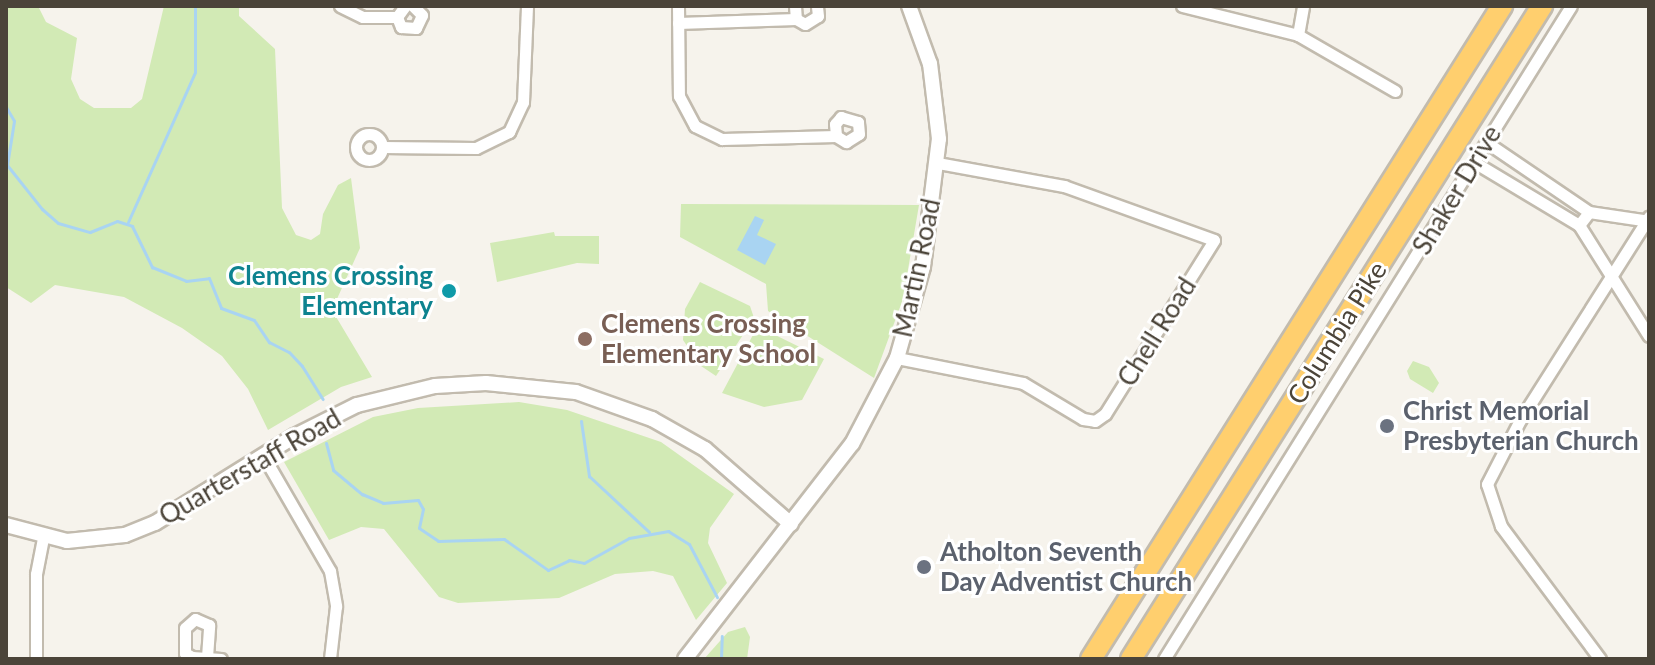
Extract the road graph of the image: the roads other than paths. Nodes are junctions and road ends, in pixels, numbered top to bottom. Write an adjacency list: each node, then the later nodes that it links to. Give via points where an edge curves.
1 (340, 6): 14 (street, via 363,17)
2 (405, 6): 14 (street)
3 (413, 6): 14 (street, via 422,15 416,28 401,27)
4 (527, 6): 21 (street, via 523,102 509,132 476,148)
5 (678, 6): 16 (street)
6 (795, 6): 15 (street)
7 (817, 6): 15 (street, via 818,16 811,23)
8 (909, 6): 23 (street, Martin Road, via 935,86)
9 (1182, 6): 17 (street)
10 (1303, 6): 17 (street)
11 (1502, 6): 40 (highway, Columbia Pike)
12 (1542, 6): 35 (highway, Columbia Pike)
13 (1571, 6): 20 (street, Shaker Drive)
14 (397, 17)
15 (796, 19): 16 (street)
16 (678, 23): 19 (street, via 679,96 690,120 703,132 734,140)
17 (1298, 35): 18 (street)
18 (1395, 91)
19 (836, 136)
20 (1486, 142): 22 (street, Shaker Drive); 24 (street)
21 (382, 147)
22 (1474, 162): 26 (street); 41 (street, Shaker Drive)
23 (937, 163): 29 (street, Martin Road, via 923,267); 29 (street, Chell Road, via 1064,186 1214,240 1105,414 1095,421 1023,383)
24 (1589, 212): 25 (street); 26 (street)
25 (1648, 220): 27 (street)
26 (1579, 225): 27 (street)
27 (1613, 275): 28 (street); 42 (street, via 1520,420 1487,484 1501,526)
28 (1649, 336)
29 (897, 358): 31 (street, Martin Road, via 852,444)
30 (264, 457): 31 (street, Quarterstaff Road, via 327,418 388,395 458,384 540,386 606,401 680,433); 33 (street, Quarterstaff Road, via 144,528 85,542); 38 (street, via 330,571 336,606)
31 (791, 524): 39 (street, Martin Road)
32 (6, 525): 33 (street, Quarterstaff Road)
33 (43, 538): 36 (street, via 36,574)
34 (207, 657): 37 (street)
35 (1131, 658)
36 (36, 659)
37 (221, 659)
38 (330, 659)
39 (685, 659)
40 (1088, 659)
41 (1164, 659)
42 (1600, 659)

